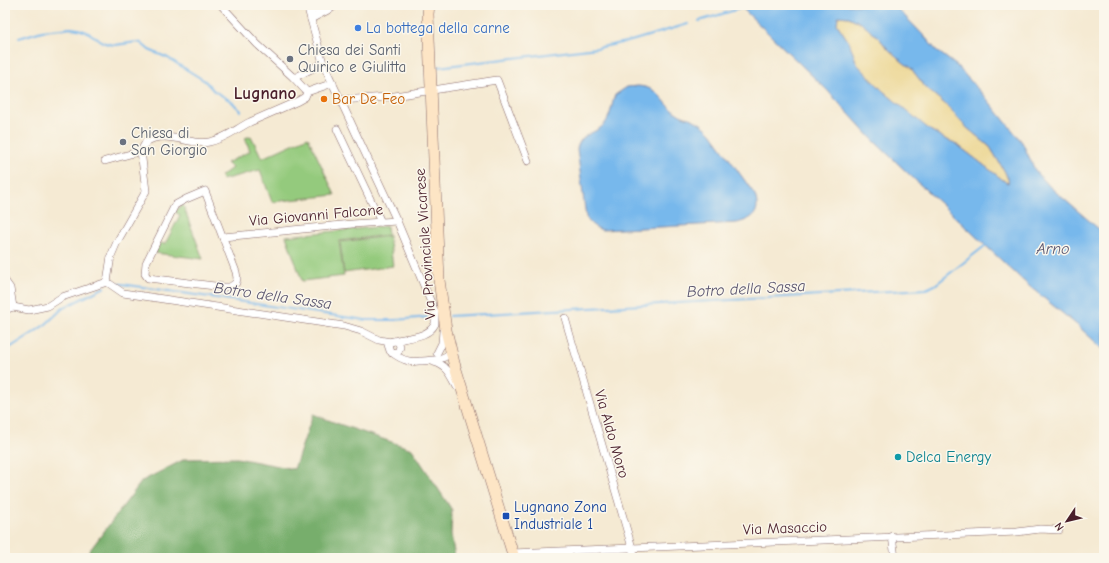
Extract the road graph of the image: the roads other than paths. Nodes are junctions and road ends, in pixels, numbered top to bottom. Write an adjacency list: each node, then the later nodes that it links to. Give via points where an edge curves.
1 (221, 5): 9 (street, via 257,44)
2 (308, 5): 7 (street)
3 (313, 5): 5 (street)
4 (338, 5): 5 (street); 7 (street)
5 (322, 7): 7 (street, via 315,9)
6 (428, 8): 11 (main road, Via Provinciale Vicarese)
7 (310, 16): 8 (street)
8 (323, 63): 9 (street); 10 (street)
9 (294, 78): 12 (street)
10 (333, 83): 12 (street); 13 (street)
11 (432, 91): 13 (street); 17 (street, via 497,80); 24 (main road, Via Provinciale Vicarese)
12 (307, 92): 15 (street, via 305,97 298,101 218,140 202,143 162,137 148,140)
13 (340, 100): 18 (street)
14 (337, 129): 19 (street)
15 (142, 151): 16 (street); 22 (street, via 146,191 117,242 111,256)
16 (105, 161)
17 (528, 161)
18 (397, 221): 19 (street, Via Giovanni Falcone); 27 (street, via 436,320 428,333)
19 (381, 222): 20 (street, Via Giovanni Falcone)
20 (223, 237): 20 (street, via 236,274 237,281 232,286 223,288 150,279 146,276 146,263 174,205 191,196 205,191)
21 (5, 281): 23 (street, via 10,288)
22 (107, 282): 23 (street, via 62,297 48,306 29,310); 28 (street, via 122,292 344,326 361,331)
23 (13, 307): 25 (street)
24 (442, 307): 30 (main road, Via Provinciale Vicarese); 31 (street, via 443,340)
25 (5, 310)
26 (565, 318): 38 (street, Via Aldo Moro)
27 (406, 339): 28 (street); 29 (street)
28 (391, 346): 29 (street, via 399,343); 29 (street, via 396,353); 32 (street)
29 (400, 348): 32 (street)
30 (451, 352): 31 (street); 34 (street, via 442,359); 35 (main road, Via Provinciale Vicarese)
31 (437, 353): 33 (street)
32 (404, 359): 33 (street)
33 (418, 361): 34 (street)
34 (431, 361): 35 (street, via 448,370)
35 (467, 406): 39 (main road, Via Provinciale Vicarese)
36 (1059, 530): 37 (street, Via Masaccio)
37 (892, 536): 38 (street, Via Masaccio); 41 (street)
38 (632, 548): 39 (street, Via Masaccio); 40 (street, Via Aldo Moro)
39 (513, 555)
40 (635, 558)
41 (895, 558)

